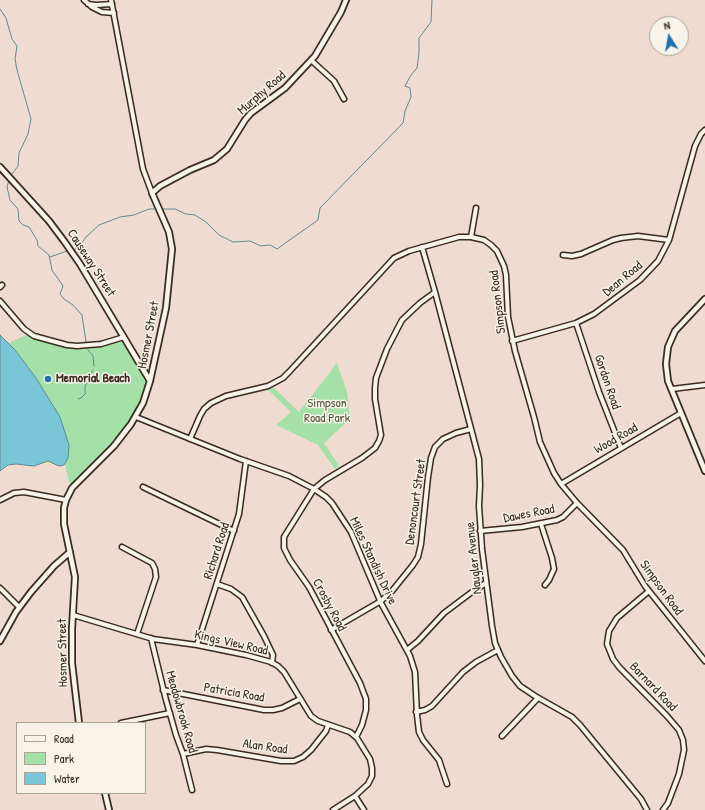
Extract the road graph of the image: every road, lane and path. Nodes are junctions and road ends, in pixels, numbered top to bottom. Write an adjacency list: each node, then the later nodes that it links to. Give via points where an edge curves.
1 (84, 0): 4 (street)
2 (346, 0): 6 (street, Murphy Road)
3 (112, 2): 4 (street); 5 (street, Hosmer Street)
4 (88, 4): 5 (street, via 102,12)
5 (114, 12): 10 (street, Hosmer Street, via 144,169)
6 (311, 60): 7 (street, via 334,81); 10 (street, Murphy Road, via 282,91 251,114 221,155 160,186)
7 (344, 100)
8 (705, 130): 13 (street, Dean Road, via 694,146)
9 (0, 167): 20 (street, Causeway Street, via 64,241)
10 (152, 193): 22 (street, Hosmer Street, via 172,249 166,308)
11 (476, 208): 12 (street)
12 (471, 237): 14 (street, Simpson Road, via 450,239); 21 (street, Simpson Road, via 484,240 502,258)
13 (669, 240): 15 (street, via 638,236 621,238 581,254); 19 (street, Dean Road, via 658,261 640,280 594,314)
14 (422, 247): 16 (street, Naugler Avenue); 28 (street, Simpson Road, via 401,254 387,264 283,378 268,386 226,396 211,403 204,409)
15 (563, 255)
16 (435, 292): 27 (street, Naugler Avenue); 34 (street, via 402,320 387,349 376,378 375,399 381,435 375,448)
17 (705, 299): 24 (street, via 680,324 671,339 666,364)
18 (0, 301): 20 (street, via 28,334 34,336 77,346 96,345)
19 (576, 323): 21 (street, Dean Road); 29 (street, Gordon Road)
20 (124, 337): 22 (street, Causeway Street)
21 (512, 341): 32 (street, Simpson Road, via 540,442)
22 (150, 381): 26 (street, Hosmer Street)
23 (705, 385): 24 (street)
24 (672, 390): 25 (street)
25 (681, 413): 29 (street, Wood Road); 31 (street)
26 (136, 417): 28 (street, Miles Standish Drive); 36 (street, Hosmer Street, via 119,440 72,488)
27 (471, 429): 40 (street, Naugler Avenue, via 480,466); 48 (street, Denoncourt Street, via 444,439 435,447 431,458 418,557)
28 (190, 439): 30 (street, Miles Standish Drive)
29 (621, 448): 32 (street, Wood Road)
30 (246, 461): 34 (street, Miles Standish Drive, via 289,476); 39 (street, Richard Road, via 242,501)
31 (705, 471)
32 (561, 484): 37 (street, Simpson Road)
33 (143, 487): 39 (street)
34 (314, 489): 48 (street, Miles Standish Drive, via 332,503 351,532); 51 (street, Crosby Road, via 284,536 284,548)
35 (0, 500): 36 (street, via 14,493 24,492)
36 (66, 500): 42 (street, Hosmer Street, via 64,518)
37 (577, 503): 38 (street, Dawes Road, via 563,517); 47 (street, Simpson Road, via 623,550)
38 (541, 524): 40 (street, Dawes Road); 45 (street, via 554,569)
39 (234, 531): 44 (street, Richard Road)
40 (480, 532): 43 (street, Naugler Avenue)
41 (122, 547): 52 (street, via 152,563 155,569 156,577)
42 (70, 552): 49 (street, via 45,575); 50 (street, Hosmer Street, via 75,577)
43 (486, 583): 56 (street, via 444,613); 57 (street, Naugler Avenue)
44 (217, 584): 55 (street, Richard Road); 59 (street, via 231,589 242,597 273,655)
45 (545, 585)
46 (0, 588): 49 (street)
47 (649, 591): 58 (street, Simpson Road); 79 (street, Barnard Road, via 617,618 609,631 608,644 612,659 667,716 679,730 683,740 684,750 679,774)
48 (381, 601): 51 (street, Denoncourt Street); 56 (street, Miles Standish Drive)
49 (19, 607): 54 (street)
50 (74, 615): 52 (street, Kings View Road); 65 (street, Hosmer Street, via 72,663)
51 (331, 630): 69 (street, Crosby Road, via 366,699 366,710)
52 (137, 634): 53 (street, Kings View Road)
53 (151, 638): 55 (street, Kings View Road); 60 (street, Meadowbrook Road)
54 (0, 641)
55 (197, 645): 59 (street, Kings View Road)
56 (407, 650): 63 (street, Miles Standish Drive, via 415,672)
57 (498, 650): 61 (street, Naugler Avenue, via 520,686); 63 (street, via 463,672 432,706)
58 (705, 661)
59 (272, 663): 62 (street, Kings View Road, via 284,672)
60 (163, 690): 62 (street, Patricia Road, via 264,710 282,708); 64 (street, Meadowbrook Road)
61 (538, 698): 68 (street); 78 (street, Naugler Avenue, via 580,724)
62 (300, 699): 67 (street, Kings View Road, via 311,716)
63 (416, 712): 71 (street, Miles Standish Drive, via 419,732 439,760)
64 (170, 713): 66 (street); 70 (street, Meadowbrook Road)
65 (79, 722)
66 (126, 722)
67 (328, 725): 69 (street, Kings View Road, via 350,732); 70 (street, Alan Road, via 310,750 303,757 294,760 281,761 217,750)
68 (502, 736)
69 (356, 737): 74 (street, via 370,759 372,776 368,784)
70 (183, 754): 72 (street, Meadowbrook Road)
71 (447, 784)
72 (192, 790)
73 (105, 794): 75 (street)
74 (355, 796): 76 (street); 77 (street)
75 (109, 810)
76 (332, 810)
77 (364, 810)
78 (647, 810)
79 (663, 810)

